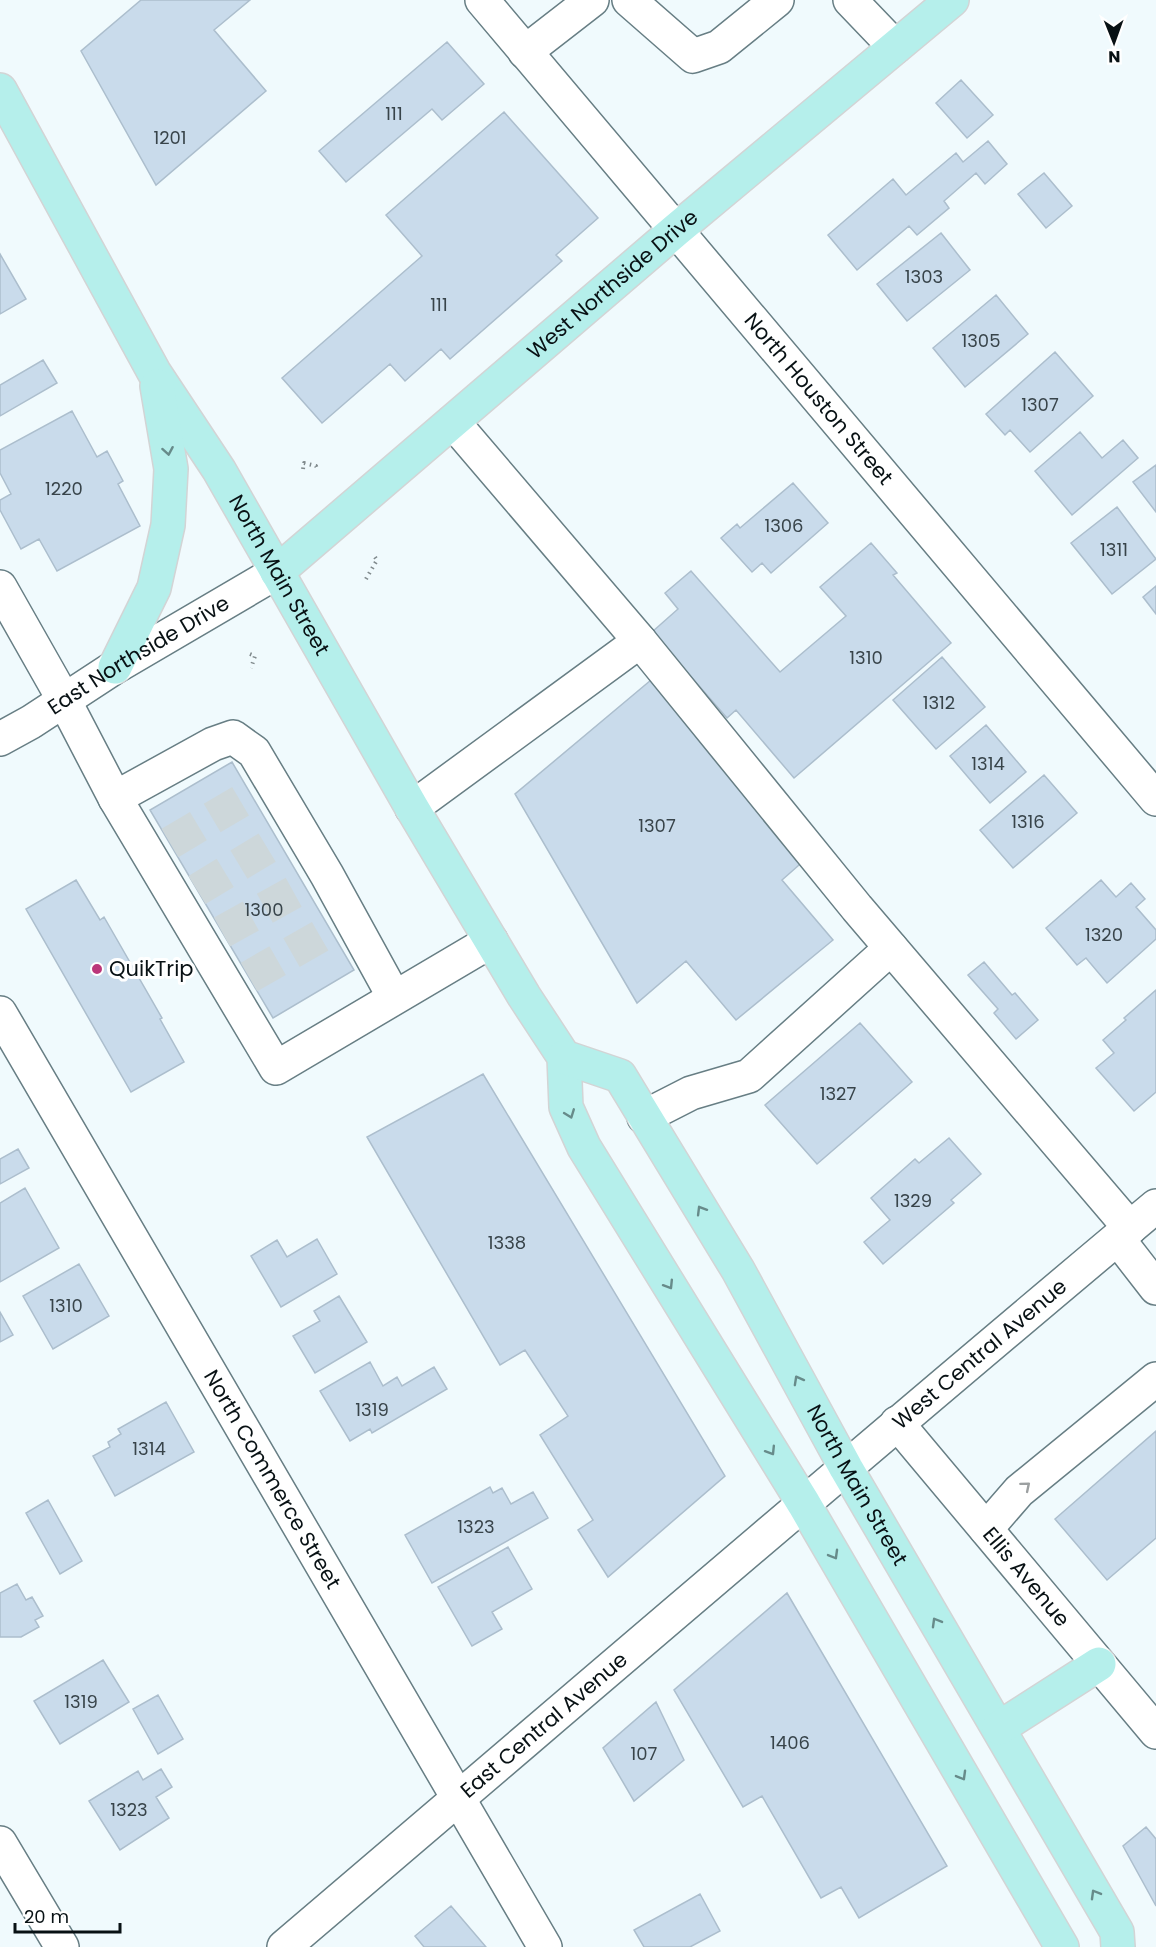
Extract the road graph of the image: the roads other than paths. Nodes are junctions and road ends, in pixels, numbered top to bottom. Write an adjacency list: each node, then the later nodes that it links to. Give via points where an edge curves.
1 (482, 0): 8 (street, North Houston Street)
2 (592, 0): 8 (street)
3 (629, 0): 4 (street, via 693,56 719,47)
4 (777, 0)
5 (850, 0): 7 (street)
6 (952, 0): 7 (main road, West Northside Drive)
7 (896, 47): 10 (main road, West Northside Drive)
8 (525, 52): 10 (street, North Houston Street)
9 (0, 90): 11 (main road, North Main Street)
10 (676, 230): 12 (main road, West Northside Drive); 20 (street, North Houston Street)
11 (154, 372): 13 (main road, North Main Street, via 219,470); 16 (main road, one-way to 16, via 171,469 168,525 154,588)
12 (453, 422): 13 (main road, West Northside Drive); 15 (street)
13 (277, 572): 16 (street, East Northside Drive); 21 (main road, North Main Street)
14 (2, 597): 17 (street)
15 (640, 641): 21 (street); 23 (street)
16 (115, 667): 17 (street, East Northside Drive)
17 (64, 700): 18 (street, East Northside Drive); 19 (street)
18 (0, 739)
19 (115, 798): 24 (street, via 233,737 254,752 261,788 340,924); 24 (street, via 159,849 187,895 238,983 276,1068)
20 (1156, 799)
21 (412, 808): 22 (main road, North Main Street)
22 (491, 941): 24 (street); 26 (main road, North Main Street)
23 (891, 948): 27 (street, via 750,1076 691,1094); 29 (street)
24 (394, 997)
25 (0, 1012): 39 (street, North Commerce Street)
26 (564, 1057): 27 (main road, North Main Street, via 620,1076); 34 (main road, North Main Street, one-way to 34, via 566,1107 584,1147)
27 (644, 1117): 33 (main road, North Main Street, one-way to 27, via 738,1270)
28 (1156, 1206): 29 (street, West Central Avenue)
29 (1124, 1233): 30 (street); 32 (street, West Central Avenue)
30 (1156, 1288)
31 (1156, 1379): 35 (street, one-way to 31, via 1019,1491)
32 (897, 1423): 33 (street, West Central Avenue); 35 (street, Ellis Avenue)
33 (846, 1468): 34 (street, West Central Avenue); 37 (main road, North Main Street, one-way to 33)
34 (804, 1504): 39 (street, East Central Avenue); 44 (main road, North Main Street, one-way to 44)
35 (986, 1529): 36 (street, Ellis Avenue)
36 (1099, 1664): 37 (main road); 38 (street, Ellis Avenue)
37 (999, 1728): 45 (main road, North Main Street, one-way to 37, via 1117,1932)
38 (1156, 1732)
39 (459, 1797): 42 (street, East Central Avenue); 43 (street, North Commerce Street)
40 (0, 1843): 41 (street)
41 (63, 1947)
42 (284, 1947)
43 (545, 1947)
44 (1062, 1947)
45 (1118, 1947)

